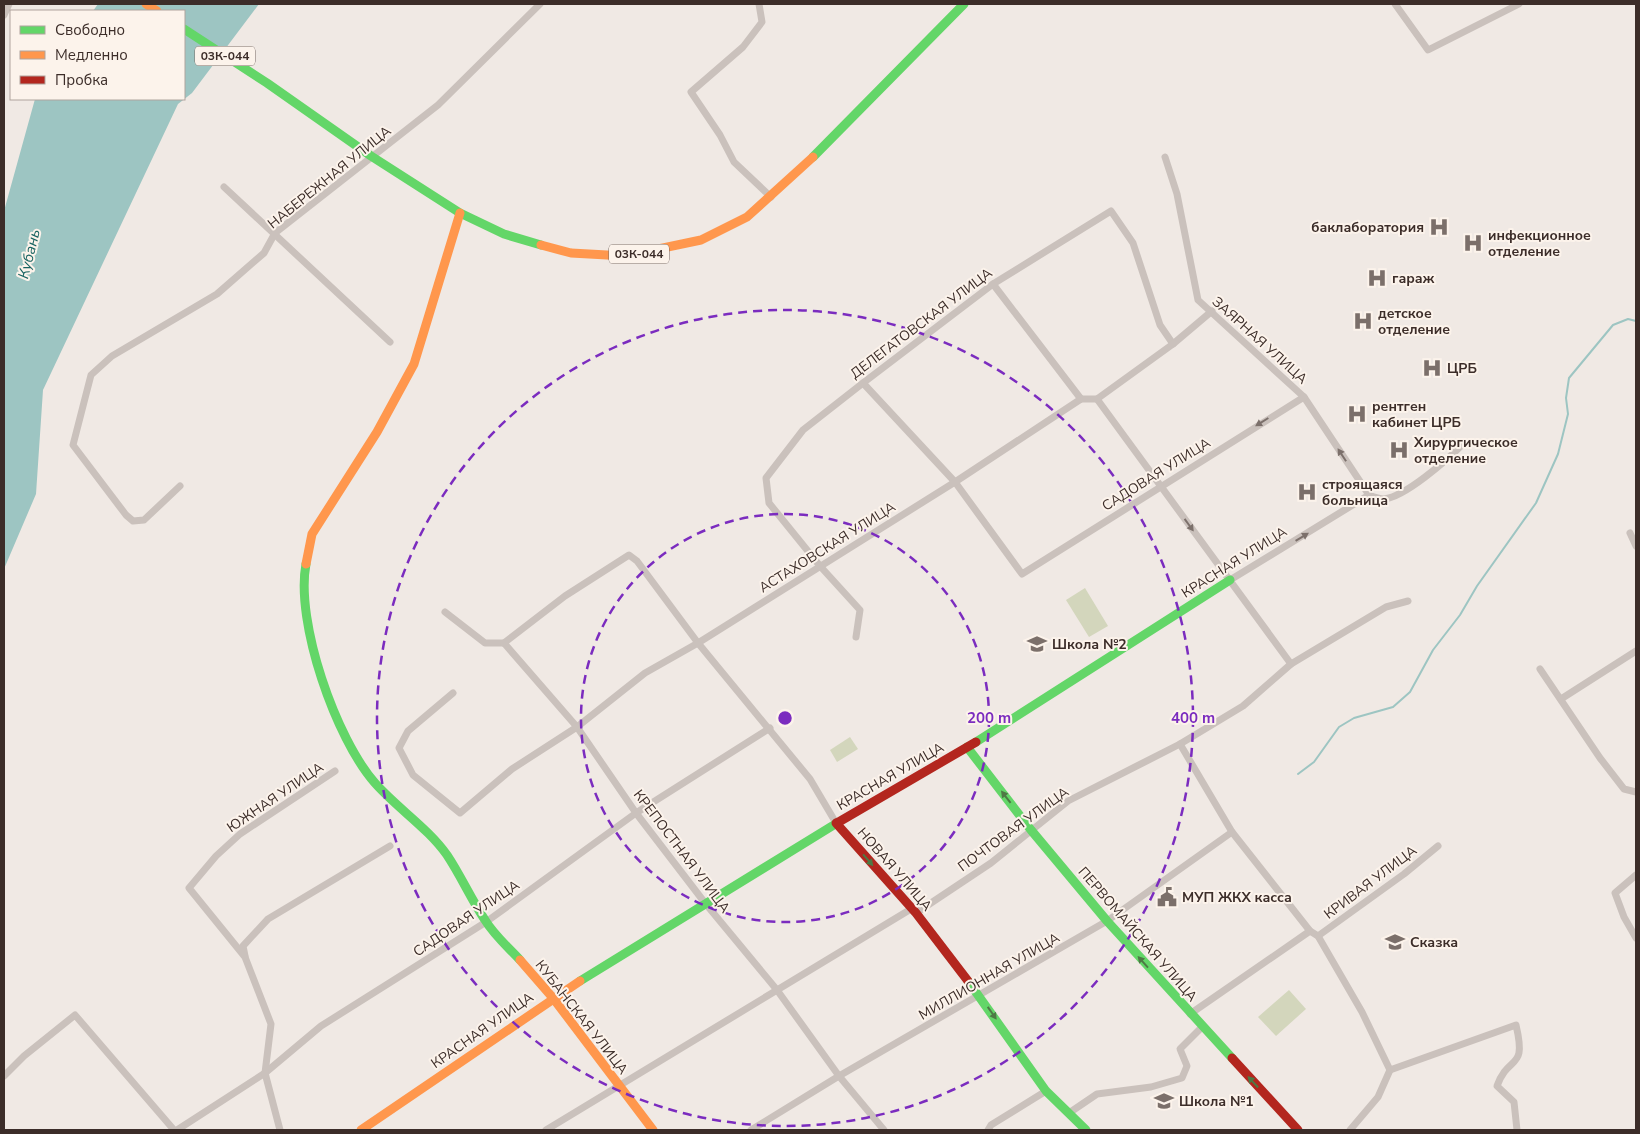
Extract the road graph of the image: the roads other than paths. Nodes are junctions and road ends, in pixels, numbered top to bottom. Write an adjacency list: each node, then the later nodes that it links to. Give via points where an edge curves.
1 (9, 4): 7 (street)
2 (540, 4): 9 (street, НАБЕРЕЖНАЯ УЛИЦА, via 438,105)
3 (759, 4): 12 (street, via 762,22 743,47 691,92 720,134 734,162)
4 (964, 4): 12 (main road, 03К-044)
5 (1395, 4): 6 (street, via 1428,50)
6 (1519, 4)
7 (4, 15)
8 (185, 30): 9 (main road, 03К-044)
9 (371, 156): 13 (main road, 03К-044); 14 (street, НАБЕРЕЖНАЯ УЛИЦА)
10 (1165, 157): 16 (street, ЗАЯРНАЯ УЛИЦА, via 1177,194 1198,300)
11 (224, 187): 14 (street)
12 (771, 197): 13 (main road, 03К-044, via 746,217 701,240 625,256 562,250 504,234)
13 (460, 213): 58 (main road, КУБАНСКАЯ УЛИЦА, via 414,364 377,432 312,534 304,575 305,605 313,654 355,755 398,808 446,854)
14 (275, 233): 17 (street); 25 (street, НАБЕРЕЖНАЯ УЛИЦА, via 264,253 217,294 112,356 91,375 87,384 73,446 126,515 133,521 144,520)
15 (993, 284): 18 (street, ДЕЛЕГАТОВСКАЯ УЛИЦА, via 1111,211 1133,243 1160,325); 19 (street, ДЕЛЕГАТОВСКАЯ УЛИЦА); 21 (street)
16 (1212, 311): 18 (street); 20 (street, ЗАЯРНАЯ УЛИЦА)
17 (390, 342)
18 (1173, 344): 22 (street)
19 (863, 383): 24 (street); 30 (street, ДЕЛЕГАТОВСКАЯ УЛИЦА, via 803,430 766,478 769,503)
20 (1304, 397): 26 (street, САДОВАЯ УЛИЦА, one-way to 26); 27 (street, ЗАЯРНАЯ УЛИЦА, one-way to 20)
21 (1081, 399): 22 (street); 24 (street, АСТАХОВСКАЯ УЛИЦА)
22 (1097, 399): 26 (street)
23 (1462, 445): 27 (street, via 1442,465 1394,497 1383,499)
24 (955, 482): 26 (street, САДОВАЯ УЛИЦА, via 1022,574); 30 (street, АСТАХОВСКАЯ УЛИЦА)
25 (180, 486)
26 (1160, 486): 31 (street, one-way to 31)
27 (1369, 495): 31 (street, КРАСНАЯ УЛИЦА, one-way to 27)
28 (1630, 533): 29 (street)
29 (1636, 546)
30 (820, 566): 34 (street, via 860,610); 36 (street, АСТАХОВСКАЯ УЛИЦА)
31 (1230, 580): 38 (street); 45 (main road, КРАСНАЯ УЛИЦА)
32 (1408, 600): 38 (street, ПОЧТОВАЯ УЛИЦА, via 1386,607)
33 (445, 612): 35 (street, via 485,643)
34 (856, 637)
35 (504, 643): 36 (street, НОВАЯ УЛИЦА, via 565,596 629,555 637,561); 42 (street, КРЕПОСТНАЯ УЛИЦА)
36 (698, 643): 42 (street, АСТАХОВСКАЯ УЛИЦА, via 646,673); 43 (street, НОВАЯ УЛИЦА)
37 (1636, 651): 41 (street)
38 (1291, 664): 44 (street, ПОЧТОВАЯ УЛИЦА, via 1243,706)
39 (1540, 669): 41 (street)
40 (453, 693): 42 (street, АСТАХОВСКАЯ УЛИЦА, via 408,731 399,748 412,775 460,814 512,769)
41 (1561, 699): 47 (street, via 1624,789)
42 (577, 727): 48 (street, КРЕПОСТНАЯ УЛИЦА)
43 (770, 728): 48 (street, САДОВАЯ УЛИЦА); 49 (street, НОВАЯ УЛИЦА, via 810,779)
44 (1180, 744): 50 (street, ПОЧТОВАЯ УЛИЦА, via 1068,801); 51 (street)
45 (967, 747): 49 (main road, КРАСНАЯ УЛИЦА); 50 (main road, ПЕРВОМАЙСКАЯ УЛИЦА, one-way to 45)
46 (335, 771): 62 (street, ЮЖНАЯ УЛИЦА, via 240,834 216,856 190,888)
47 (1636, 792)
48 (636, 813): 55 (street, КРЕПОСТНАЯ УЛИЦА); 58 (street, САДОВАЯ УЛИЦА)
49 (836, 823): 55 (main road, КРАСНАЯ УЛИЦА); 56 (main road, НОВАЯ УЛИЦА, one-way to 56)
50 (1031, 830): 56 (street, ПОЧТОВАЯ УЛИЦА, via 991,863); 57 (main road, ПЕРВОМАЙСКАЯ УЛИЦА)
51 (1232, 832): 57 (street, МИЛЛИОННАЯ УЛИЦА); 59 (street)
52 (390, 846): 62 (street, via 268,919 243,946)
53 (1438, 846): 60 (street, КРИВАЯ УЛИЦА)
54 (1636, 875): 61 (street, via 1615,893)
55 (705, 903): 63 (street, КРЕПОСТНАЯ УЛИЦА); 65 (main road, КРАСНАЯ УЛИЦА)
56 (914, 911): 63 (street, ПОЧТОВАЯ УЛИЦА); 64 (main road, НОВАЯ УЛИЦА)
57 (1107, 921): 64 (street, МИЛЛИОННАЯ УЛИЦА); 66 (main road, ПЕРВОМАЙСКАЯ УЛИЦА, one-way to 57)
58 (486, 922): 65 (main road, КУБАНСКАЯ УЛИЦА); 69 (street, САДОВАЯ УЛИЦА, via 321,1026)
59 (1310, 931): 60 (street); 66 (street)
60 (1318, 936): 68 (street, via 1362,1012)
61 (1636, 938)
62 (245, 957): 69 (street, via 271,1024)
63 (777, 990): 71 (street, КРЕПОСТНАЯ УЛИЦА); 72 (street, ПОЧТОВАЯ УЛИЦА)
64 (980, 996): 71 (street, МИЛЛИОННАЯ УЛИЦА); 73 (main road, НОВАЯ УЛИЦА, one-way to 73)
65 (552, 998): 72 (main road, КУБАНСКАЯ УЛИЦА); 77 (main road, КРАСНАЯ УЛИЦА)
66 (1190, 1014): 67 (main road, ПЕРВОМАЙСКАЯ УЛИЦА)
67 (1202, 1027): 74 (street, via 1180,1049 1187,1066 1182,1078 1151,1087 1097,1094); 84 (main road, ПЕРВОМАЙСКАЯ УЛИЦА, one-way to 67)
68 (1390, 1070): 85 (street, via 1378,1097); 86 (street, via 1516,1025 1521,1052 1497,1086 1514,1102)
69 (265, 1073): 75 (street, САДОВАЯ УЛИЦА); 76 (street)
70 (4, 1076): 75 (street, via 75,1015)
71 (839, 1076): 80 (street, МИЛЛИОННАЯ УЛИЦА); 81 (street, КРЕПОСТНАЯ УЛИЦА)
72 (618, 1086): 78 (street, ПОЧТОВАЯ УЛИЦА); 79 (main road, КУБАНСКАЯ УЛИЦА)
73 (1046, 1091): 74 (main road, НОВАЯ УЛИЦА); 82 (street)
74 (1070, 1113): 83 (main road, НОВАЯ УЛИЦА)
75 (175, 1130)
76 (280, 1130)
77 (360, 1130)
78 (546, 1130)
79 (653, 1130)
80 (751, 1130)
81 (884, 1130)
82 (988, 1130)
83 (1086, 1130)
84 (1298, 1130)
85 (1350, 1130)
86 (1517, 1130)

